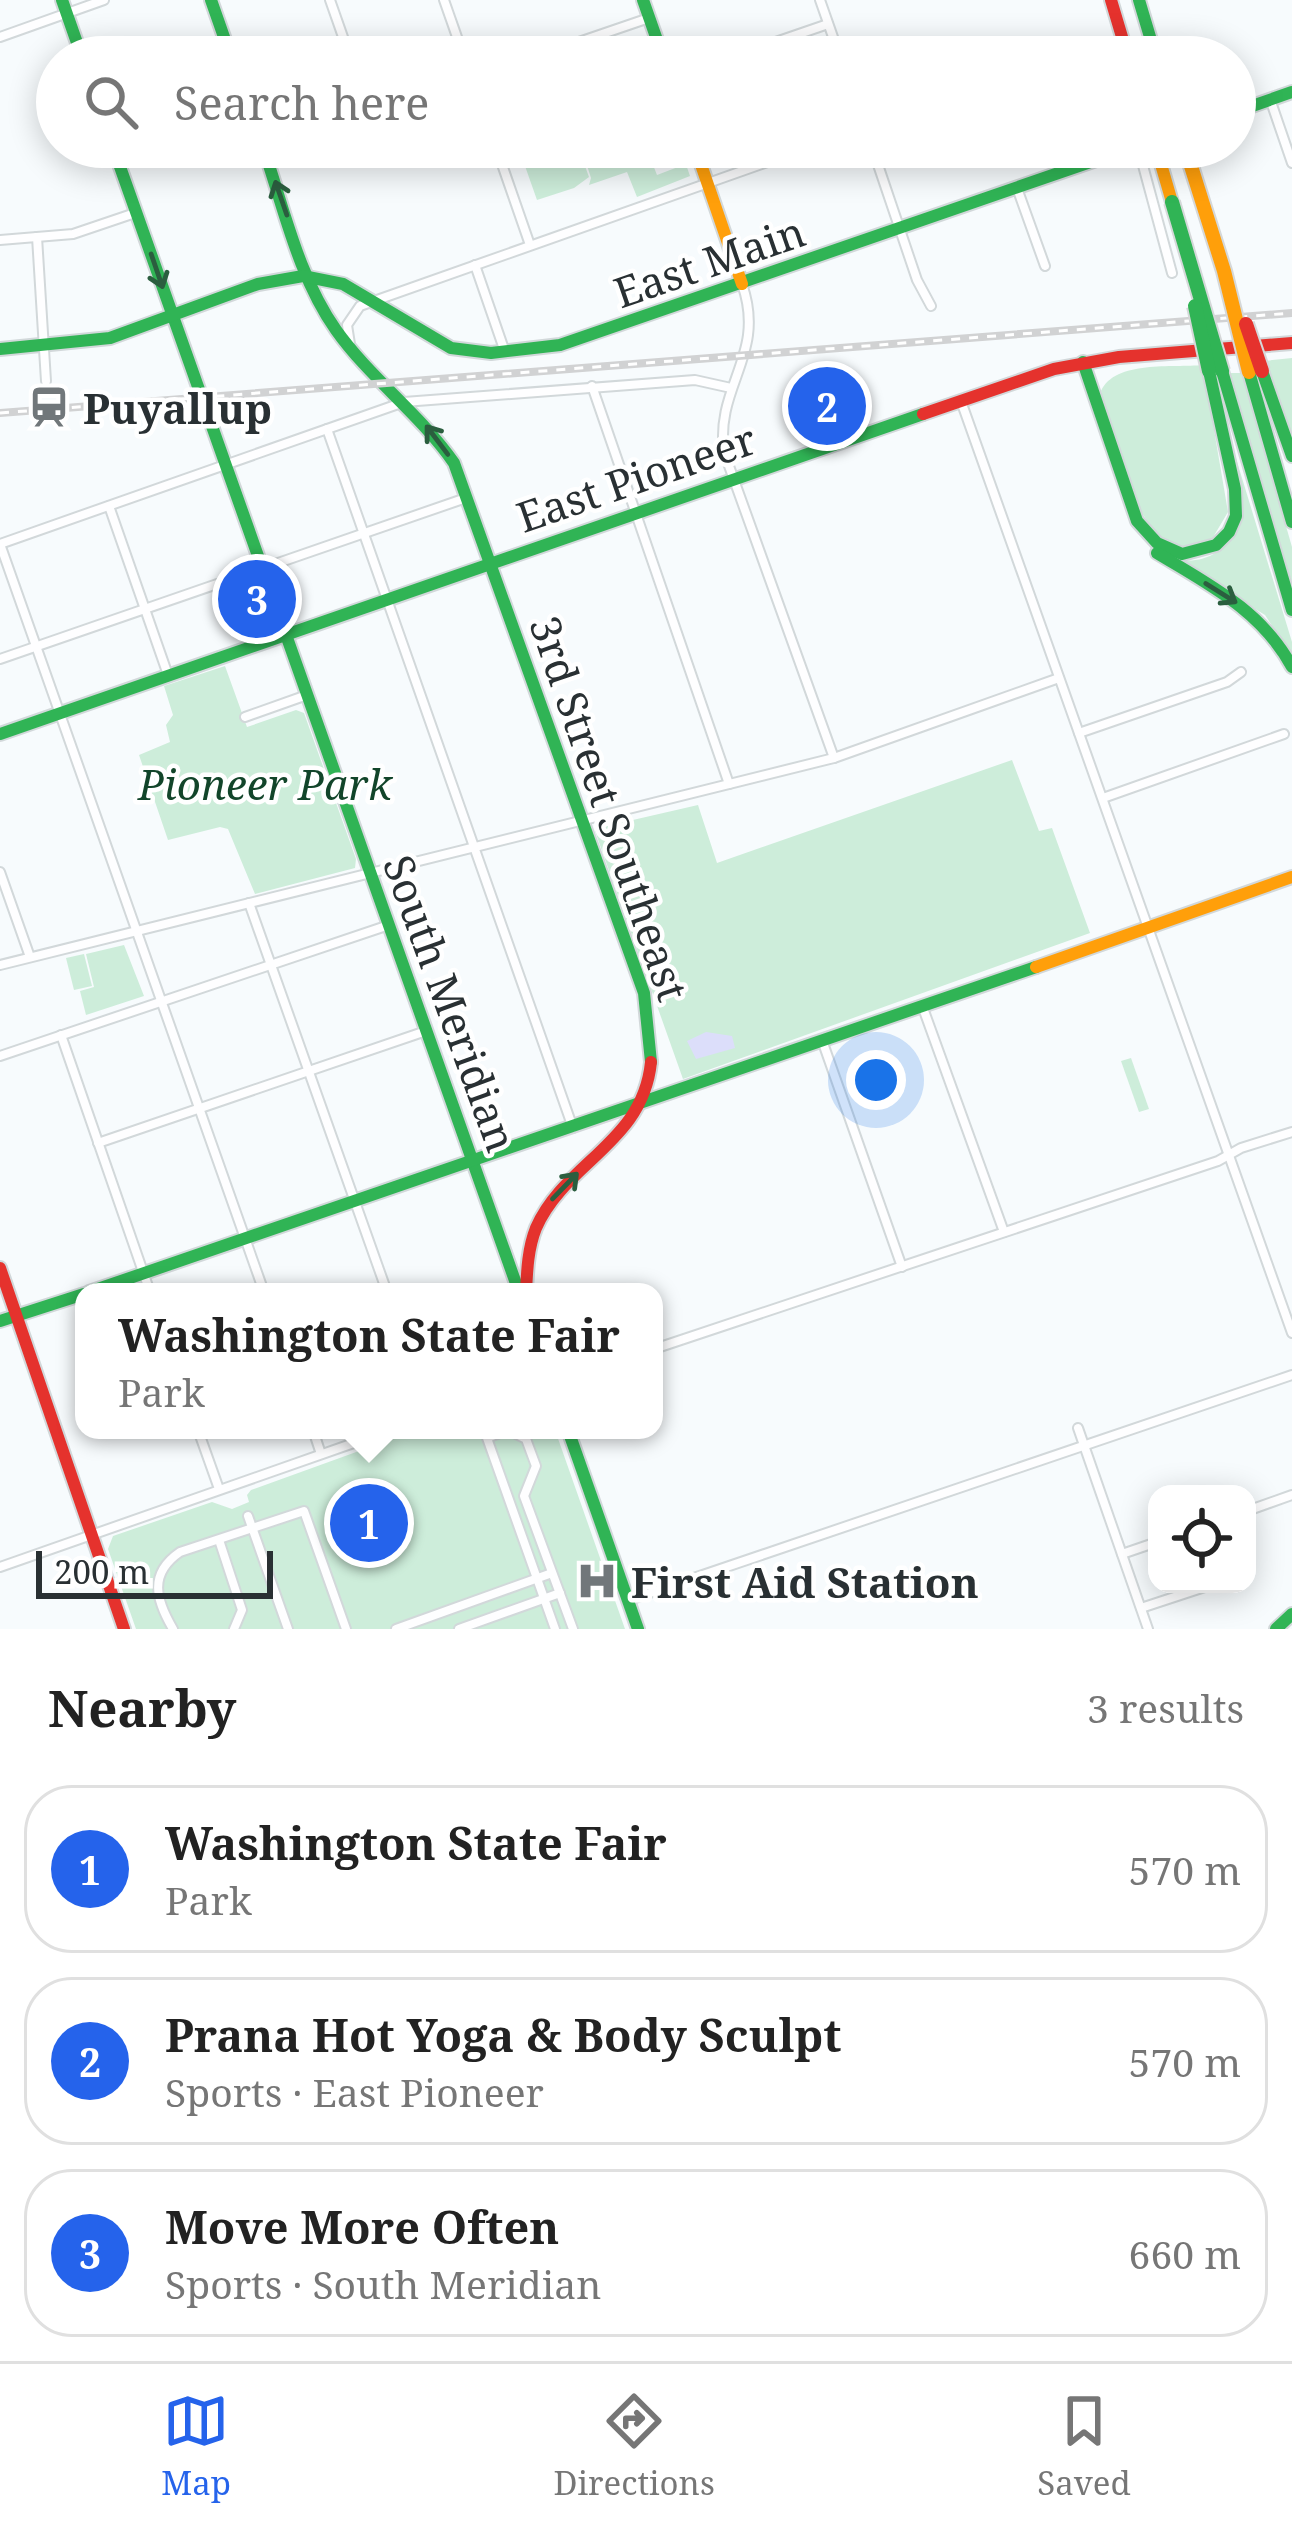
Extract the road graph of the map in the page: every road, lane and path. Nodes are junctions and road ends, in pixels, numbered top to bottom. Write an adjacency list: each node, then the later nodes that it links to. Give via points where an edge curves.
1 (104, 0): 9 (street)
2 (211, 0): 13 (main road)
3 (330, 0): 14 (street)
4 (444, 0): 15 (street)
5 (643, 0): 10 (main road)
6 (820, 0): 11 (street)
7 (1111, 0): 20 (main road)
8 (1138, 0): 21 (main road)
9 (64, 7): 12 (main road); 22 (street)
10 (649, 18): 16 (street); 17 (main road)
11 (828, 24): 18 (street); 19 (street)
12 (74, 36)
13 (224, 36)
14 (343, 36)
15 (457, 36)
16 (596, 36)
17 (655, 36)
18 (793, 36)
19 (832, 36)
20 (1122, 36)
21 (1149, 36)
22 (0, 37)
23 (1292, 92): 24 (main road)
24 (1270, 99): 25 (main road); 26 (street)
25 (1256, 104)
26 (1292, 163)
27 (121, 168): 39 (main road, South Meridian)
28 (273, 168): 47 (main road, 3rd Street Southeast, one-way to 28)
29 (503, 168): 43 (street)
30 (702, 168): 37 (main road)
31 (750, 168): 37 (street)
32 (879, 168): 40 (street)
33 (1074, 168): 38 (main road, East Main)
34 (1140, 168): 46 (street)
35 (1162, 168): 58 (main road, bridge)
36 (1192, 168): 59 (main road, bridge)
37 (707, 183): 43 (street); 48 (main road)
38 (1017, 188): 40 (main road, East Main); 45 (street)
39 (137, 213): 41 (street, via 73,235); 51 (main road, South Meridian, one-way to 51)
40 (900, 229): 48 (main road, East Main); 50 (street)
41 (37, 237): 42 (street); 53 (street)
42 (0, 240)
43 (530, 245): 44 (street)
44 (475, 265): 49 (street); 56 (street)
45 (1045, 266)
46 (1172, 273)
47 (308, 276): 49 (main road, East Main); 51 (main road); 54 (main road, 3rd Street Southeast)
48 (742, 284): 56 (main road, East Main, via 571,343); 62 (street, via 752,330)
49 (370, 302): 54 (street, via 349,319); 56 (main road, East Main, via 440,344)
50 (931, 305)
51 (173, 316): 53 (main road, via 108,338); 67 (main road, South Meridian)
52 (1292, 343): 57 (main road, East Pioneer)
53 (44, 346): 55 (main road); 60 (street)
54 (350, 347): 63 (main road, 3rd Street Southeast)
55 (0, 350)
56 (505, 352)
57 (1079, 363): 58 (main road, via 1137,521 1156,543 1182,554 1216,545 1236,516); 64 (main road, East Pioneer); 83 (main road, one-way to 83, via 1136,534 1258,617)
58 (1216, 371): 79 (main road)
59 (1255, 371): 66 (main road); 72 (main road)
60 (46, 381)
61 (592, 386): 62 (street, via 695,380); 63 (street); 71 (street)
62 (731, 388): 68 (street, via 722,436)
63 (404, 401): 65 (street); 69 (main road, 3rd Street Southeast, one-way to 63, via 446,451)
64 (961, 401): 68 (main road, East Pioneer); 86 (street)
65 (327, 429): 67 (street); 73 (street)
66 (1292, 456)
67 (226, 465): 70 (street); 76 (main road, South Meridian)
68 (733, 478): 71 (main road, East Pioneer); 93 (street)
69 (467, 497): 73 (street); 75 (main road, 3rd Street Southeast)
70 (109, 506): 74 (street); 78 (street)
71 (634, 512): 75 (main road, East Pioneer); 94 (street)
72 (1292, 522)
73 (363, 532): 76 (street); 77 (street)
74 (0, 544): 81 (street)
75 (490, 562): 77 (main road, East Pioneer); 96 (main road, 3rd Street Southeast)
76 (262, 567): 78 (street); 80 (main road, South Meridian)
77 (387, 598): 80 (main road, East Pioneer); 97 (street)
78 (145, 608): 81 (street); 85 (street)
79 (1292, 610)
80 (285, 634): 85 (main road, East Pioneer); 87 (main road, South Meridian)
81 (36, 646): 82 (street); 88 (street)
82 (0, 659)
83 (1292, 667)
84 (1241, 672): 90 (street)
85 (168, 675): 88 (main road, East Pioneer)
86 (1060, 678): 90 (street); 93 (street)
87 (307, 695): 89 (street); 99 (main road, South Meridian)
88 (59, 712): 91 (main road, East Pioneer); 104 (street)
89 (245, 717)
90 (1079, 733): 95 (street)
91 (0, 734)
92 (1284, 734): 95 (street)
93 (834, 758): 94 (street)
94 (729, 784): 96 (street)
95 (1103, 798): 103 (street)
96 (581, 819): 97 (street); 115 (main road, 3rd Street Southeast, via 647,1010 652,1056)
97 (476, 846): 99 (street); 117 (street)
98 (0, 872): 105 (street)
99 (369, 873): 101 (street); 102 (main road, South Meridian)
100 (1292, 877): 103 (main road)
101 (249, 903): 104 (street); 106 (street)
102 (388, 925): 106 (street); 110 (main road, South Meridian)
103 (1148, 925): 109 (main road); 120 (street)
104 (136, 931): 105 (street); 108 (street)
105 (30, 957): 107 (street)
106 (271, 964): 108 (street); 114 (street)
107 (0, 965)
108 (161, 1001): 111 (street); 116 (street)
109 (923, 1008): 112 (main road); 123 (street)
110 (426, 1031): 114 (street); 121 (main road, South Meridian)
111 (61, 1035): 113 (street); 119 (street)
112 (824, 1043): 115 (main road); 125 (street)
113 (0, 1056)
114 (309, 1071): 116 (street); 122 (street)
115 (639, 1106): 117 (main road); 133 (main road, 3rd Street Southeast, one-way to 115, via 546,1208)
116 (199, 1109): 119 (street); 124 (street)
117 (573, 1127): 121 (main road)
118 (1292, 1132): 120 (street)
119 (98, 1143): 127 (street)
120 (1231, 1155): 123 (street); 137 (street)
121 (473, 1162): 122 (main road); 132 (main road, South Meridian)
122 (355, 1201): 124 (main road); 131 (street)
123 (1004, 1232): 125 (street)
124 (245, 1239): 127 (main road); 130 (street)
125 (902, 1267): 138 (street)
126 (0, 1268): 135 (main road)
127 (144, 1274): 128 (main road); 129 (street)
128 (117, 1283)
129 (147, 1283)
130 (261, 1283)
131 (384, 1283)
132 (520, 1283)
133 (524, 1283)
134 (75, 1296): 135 (main road)
135 (16, 1315): 136 (main road); 154 (main road)
136 (0, 1321)
137 (1292, 1333)
138 (663, 1346)
139 (1292, 1375): 147 (street)
140 (1078, 1428): 147 (street)
141 (201, 1439): 149 (street)
142 (316, 1439): 148 (street)
143 (365, 1439): 148 (street)
144 (487, 1439): 160 (street)
145 (526, 1439): 159 (street, via 536,1466 524,1496)
146 (571, 1439): 164 (main road)
147 (1083, 1445): 157 (street); 164 (street)
148 (321, 1454): 149 (street)
149 (219, 1489): 154 (street)
150 (1292, 1496): 151 (street)
151 (1256, 1508)
152 (248, 1516): 153 (street)
153 (253, 1530): 155 (street); 170 (street); 171 (street, via 304,1511)
154 (92, 1533): 158 (street); 167 (main road)
155 (219, 1540): 168 (street, via 180,1552 161,1570 157,1595); 169 (street, via 242,1610)
156 (1148, 1545): 157 (street)
157 (1122, 1554): 165 (street)
158 (0, 1567)
159 (552, 1573): 160 (street); 161 (street)
160 (537, 1579): 163 (street); 172 (street)
161 (560, 1593): 163 (street); 175 (street)
162 (1187, 1593): 165 (street)
163 (544, 1598): 173 (street); 174 (street)
164 (628, 1600): 176 (main road)
165 (1141, 1608): 177 (street)
166 (1292, 1614): 178 (main road)
167 (122, 1622)
168 (172, 1629)
169 (234, 1629)
170 (288, 1629)
171 (346, 1629)
172 (396, 1629)
173 (459, 1629)
174 (555, 1629)
175 (573, 1629)
176 (638, 1629)
177 (1148, 1629)
178 (1276, 1629)

